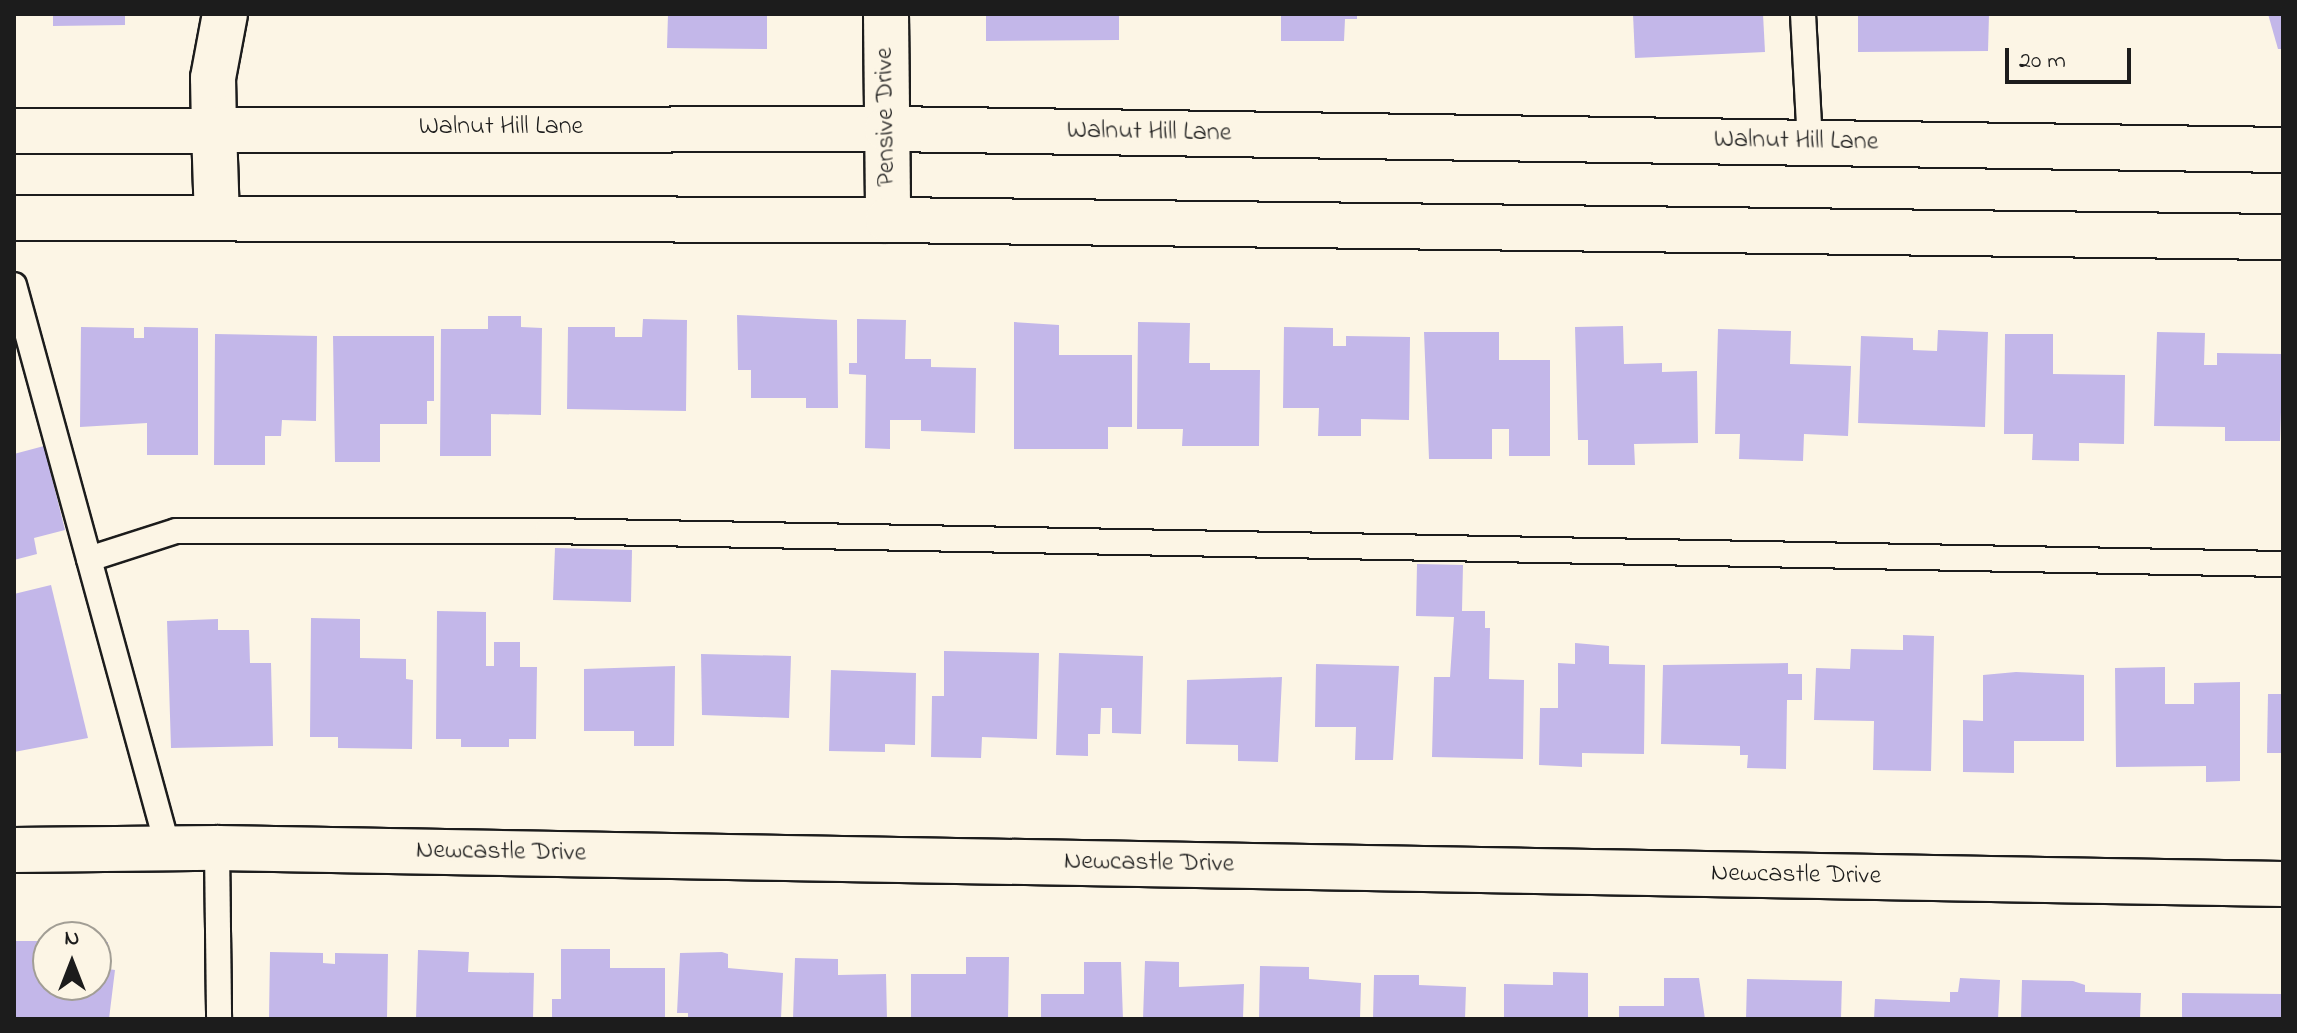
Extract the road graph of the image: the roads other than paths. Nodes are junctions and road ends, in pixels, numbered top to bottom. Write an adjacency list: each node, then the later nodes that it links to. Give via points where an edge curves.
1 (225, 14): 4 (main road, via 213,78)
2 (886, 14): 5 (main road, Pensive Drive)
3 (1803, 14): 7 (lane)
4 (214, 129): 5 (main road, Walnut Hill Lane); 6 (main road, Walnut Hill Lane); 10 (main road)
5 (887, 129): 7 (main road, Walnut Hill Lane); 11 (main road, Pensive Drive)
6 (14, 131)
7 (1810, 143): 8 (main road, Walnut Hill Lane)
8 (2283, 150)
9 (14, 218): 10 (main road)
10 (217, 218): 11 (main road)
11 (888, 220): 12 (main road)
12 (2283, 237)
13 (14, 285): 14 (lane)
14 (89, 559): 15 (lane, via 176,531 547,531); 16 (lane)
15 (2283, 564)
16 (168, 848): 17 (main road, Newcastle Drive); 18 (main road, Newcastle Drive)
17 (217, 848): 19 (main road, Newcastle Drive); 20 (lane)
18 (14, 850)
19 (2283, 884)
20 (219, 1019)

